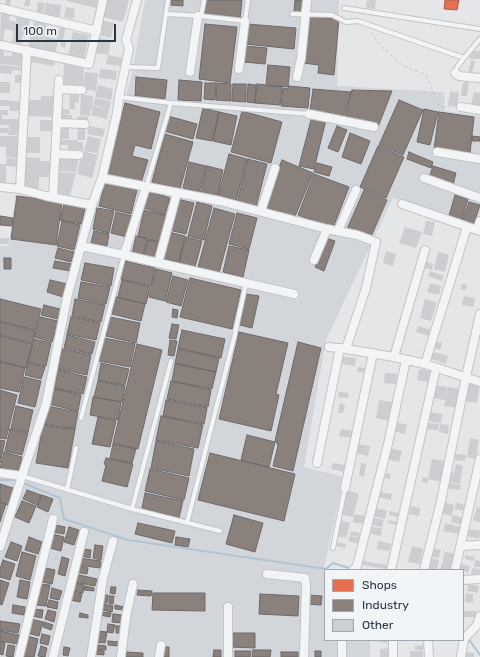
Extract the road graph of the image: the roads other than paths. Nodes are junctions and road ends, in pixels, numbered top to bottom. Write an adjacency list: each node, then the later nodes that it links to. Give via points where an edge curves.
1 (103, 0): 15 (street)
2 (137, 0): 21 (street, via 126,40 129,49)
3 (168, 0): 9 (lane)
4 (204, 0): 12 (lane)
5 (248, 0): 13 (lane)
6 (307, 0): 11 (street)
7 (0, 8): 15 (street)
8 (344, 8): 14 (lane)
9 (166, 14): 12 (lane); 21 (lane, via 158,68)
10 (292, 14): 11 (lane)
11 (306, 14): 20 (lane, via 332,15 346,22 358,21); 25 (street)
12 (199, 16): 13 (lane); 23 (street)
13 (245, 21): 22 (street)
14 (480, 29)
15 (97, 31): 19 (street, via 89,64)
16 (480, 39): 18 (lane)
17 (0, 45): 19 (street)
18 (478, 45): 20 (lane)
19 (27, 50): 47 (street)
20 (464, 58): 24 (lane)
21 (126, 67): 30 (street)
22 (239, 69)
23 (190, 72)
24 (454, 73): 26 (street, via 459,76)
25 (297, 77)
26 (480, 78)
27 (59, 80): 28 (street)
28 (58, 89): 29 (street); 35 (street)
29 (82, 90)
30 (119, 97): 31 (lane); 43 (street)
31 (171, 103): 34 (lane); 45 (lane)
32 (461, 107): 33 (street)
33 (480, 110)
34 (309, 114): 37 (street)
35 (57, 123): 36 (street); 39 (street)
36 (85, 124)
37 (374, 127)
38 (437, 152): 41 (street)
39 (55, 154): 40 (street); 50 (street)
40 (79, 155)
41 (480, 159)
42 (274, 168): 54 (street)
43 (102, 178): 45 (street); 53 (street)
44 (424, 178): 51 (street)
45 (146, 186): 49 (street); 62 (street)
46 (0, 187): 47 (street)
47 (20, 189): 50 (street)
48 (356, 190): 58 (street)
49 (177, 193): 54 (street); 64 (street)
50 (53, 197): 53 (street)
51 (480, 198)
52 (402, 204): 56 (street)
53 (92, 205): 60 (street)
54 (261, 212): 57 (street)
55 (480, 221): 59 (street)
56 (467, 227): 59 (street); 74 (street)
57 (327, 229): 58 (street); 63 (street)
58 (338, 231): 69 (street, via 376,242 366,288)
59 (478, 231)
60 (81, 246): 62 (street); 83 (street, via 67,298 46,404)
61 (425, 250): 71 (street)
62 (124, 254): 64 (street); 78 (lane)
63 (314, 260)
64 (158, 262): 65 (street)
65 (246, 283): 66 (street); 88 (lane)
66 (294, 294)
67 (480, 314): 76 (street)
68 (329, 347): 69 (street)
69 (343, 348): 70 (street); 81 (street)
70 (373, 353): 71 (street); 84 (street)
71 (394, 357): 72 (street)
72 (406, 360): 74 (street); 96 (street, via 388,444)
73 (171, 361): 86 (lane)
74 (425, 364): 75 (street)
75 (436, 368): 76 (street); 97 (street)
76 (466, 377): 77 (street); 98 (street)
77 (480, 382)
78 (82, 418)
79 (76, 448): 85 (lane)
80 (480, 459): 93 (street)
81 (317, 463)
82 (0, 473): 83 (street)
83 (20, 480): 85 (lane); 94 (street)
84 (345, 488): 95 (lane)
85 (67, 490): 86 (lane)
86 (132, 509): 88 (lane)
87 (53, 519): 112 (street)
88 (187, 523): 89 (lane)
89 (220, 531)
90 (84, 532): 113 (street)
91 (113, 541): 114 (street, via 103,578)
92 (480, 545): 93 (street)
93 (461, 546): 99 (street)
94 (0, 547)
95 (333, 548)
96 (355, 569)
97 (391, 569)
98 (424, 569)
99 (455, 569)
100 (267, 574): 118 (street, via 305,578)
101 (480, 579): 102 (street)
102 (464, 580)
103 (133, 584): 115 (street)
104 (228, 607): 117 (street)
105 (480, 616): 106 (street, via 477,625)
106 (464, 639)
107 (342, 641): 119 (street)
108 (393, 641): 120 (street)
109 (428, 641): 121 (street)
110 (464, 641): 122 (street)
111 (161, 645): 116 (street)
112 (19, 657)
113 (53, 657)
114 (91, 657)
115 (121, 657)
116 (159, 657)
117 (228, 657)
118 (304, 657)
119 (342, 657)
120 (393, 657)
121 (429, 657)
122 (461, 657)

